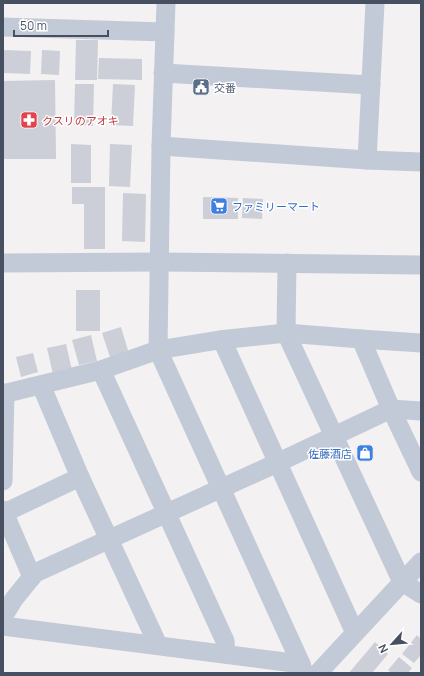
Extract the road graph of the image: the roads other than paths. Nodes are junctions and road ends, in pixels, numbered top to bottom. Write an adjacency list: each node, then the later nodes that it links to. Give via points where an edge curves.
1 (166, 3): 4 (street)
2 (375, 3): 6 (street)
3 (3, 27): 4 (street)
4 (165, 32): 5 (street)
5 (163, 73): 6 (street); 7 (street)
6 (371, 85): 8 (street)
7 (161, 146): 8 (street); 10 (street)
8 (367, 160): 9 (street)
9 (421, 162)
10 (160, 262): 11 (street); 12 (street); 18 (street)
11 (3, 263)
12 (287, 263): 13 (street); 14 (street)
13 (421, 265)
14 (286, 333): 15 (street); 16 (street); 24 (street)
15 (361, 339): 17 (street); 22 (street)
16 (222, 340): 18 (street); 25 (street)
17 (421, 343)
18 (158, 350): 19 (street); 29 (street)
19 (101, 370): 20 (street); 31 (street)
20 (41, 385): 21 (street); 27 (street)
21 (4, 394): 28 (street)
22 (391, 409): 23 (street); 24 (street); 26 (street)
23 (421, 411)
24 (334, 436): 25 (street); 35 (street)
25 (277, 463): 29 (street); 39 (street)
26 (421, 472)
27 (80, 477): 30 (street); 32 (street)
28 (3, 481)
29 (222, 488): 31 (street); 42 (street)
30 (4, 512): 34 (street)
31 (166, 512): 32 (street); 41 (street, via 225,641)
32 (108, 538): 34 (street, via 35,573); 40 (street)
33 (421, 562): 35 (street)
34 (32, 577): 37 (street)
35 (402, 582): 36 (street); 39 (street)
36 (421, 594)
37 (3, 617)
38 (3, 626): 40 (street)
39 (355, 633): 43 (street)
40 (158, 646): 41 (street)
41 (226, 654): 42 (street)
42 (302, 668)
43 (318, 673)

